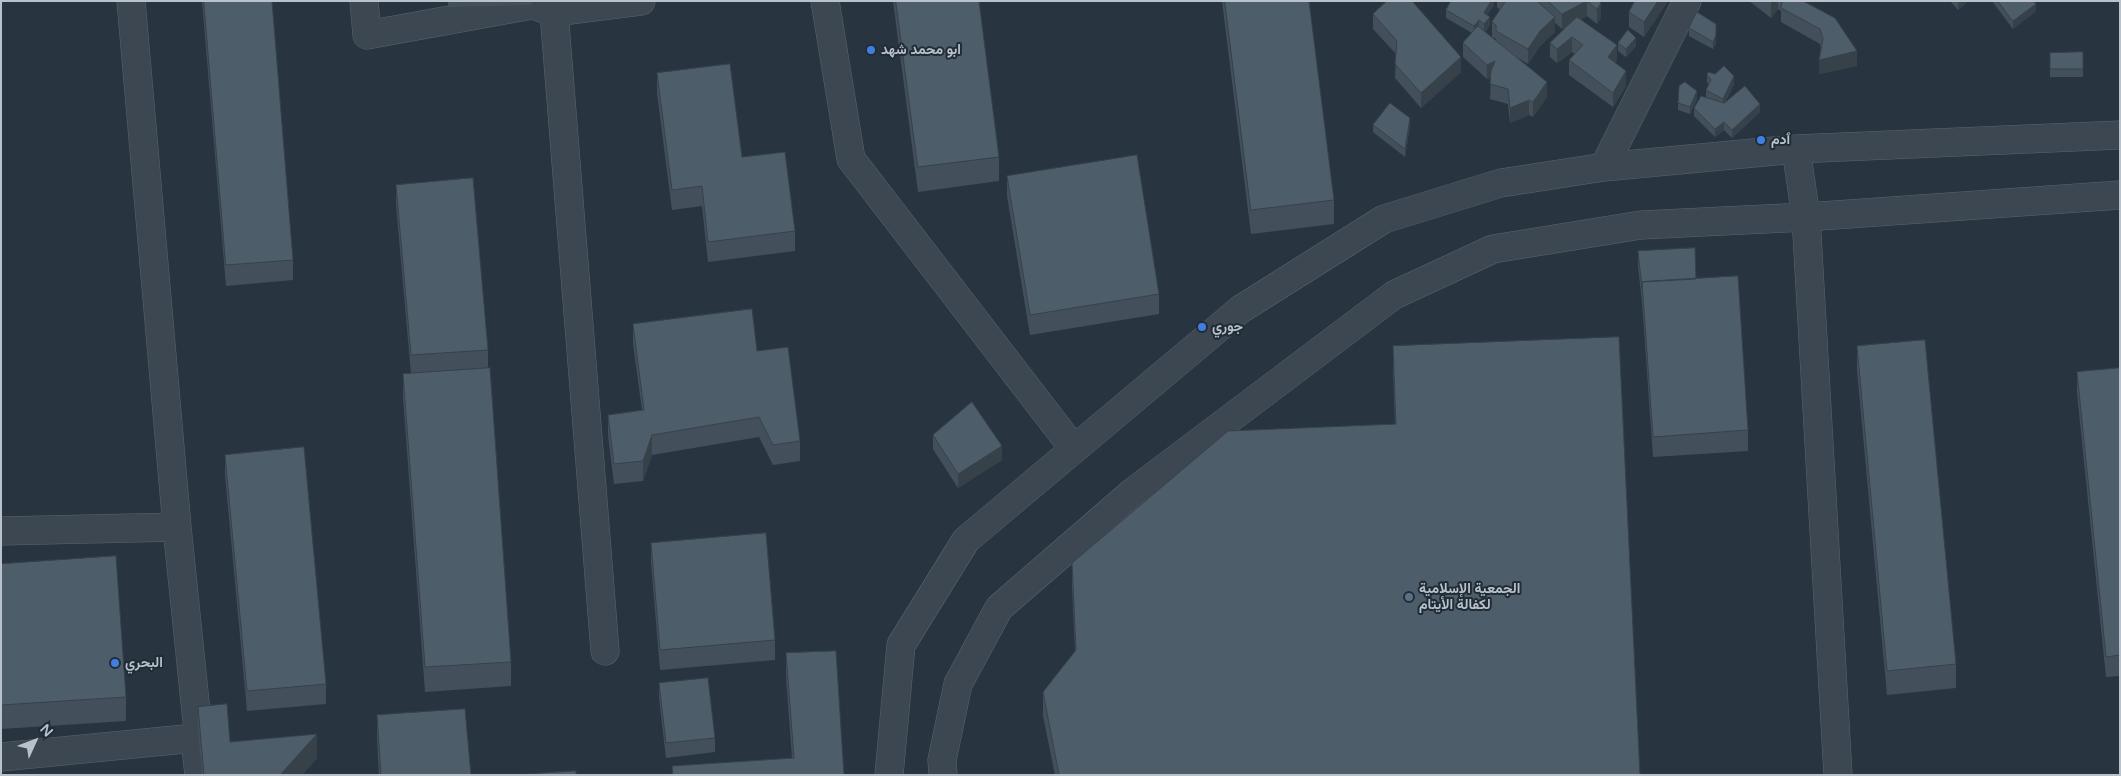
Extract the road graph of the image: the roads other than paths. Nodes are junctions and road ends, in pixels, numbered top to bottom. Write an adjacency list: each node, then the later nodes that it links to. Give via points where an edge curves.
1 (131, 1): 13 (street)
2 (364, 1): 6 (street, via 367,35 532,5)
3 (641, 1): 6 (street)
4 (826, 1): 12 (street, via 851,159)
5 (1687, 1): 9 (street)
6 (554, 12): 15 (street)
7 (2120, 134): 8 (street)
8 (1796, 149): 9 (street); 11 (street)
9 (1604, 166): 12 (street, via 1501,183 1384,220 1242,309)
10 (2120, 195): 11 (street)
11 (1806, 217): 20 (street, via 1641,225 1493,249 1394,295 1134,491 999,608 958,684 942,760); 21 (street)
12 (1074, 449): 19 (street, via 966,540 900,644)
13 (177, 528): 14 (street); 16 (street, via 198,731)
14 (1, 530)
15 (605, 651)
16 (195, 738): 17 (street); 18 (street)
17 (1, 757)
18 (199, 775)
19 (889, 775)
20 (943, 775)
21 (1838, 775)

